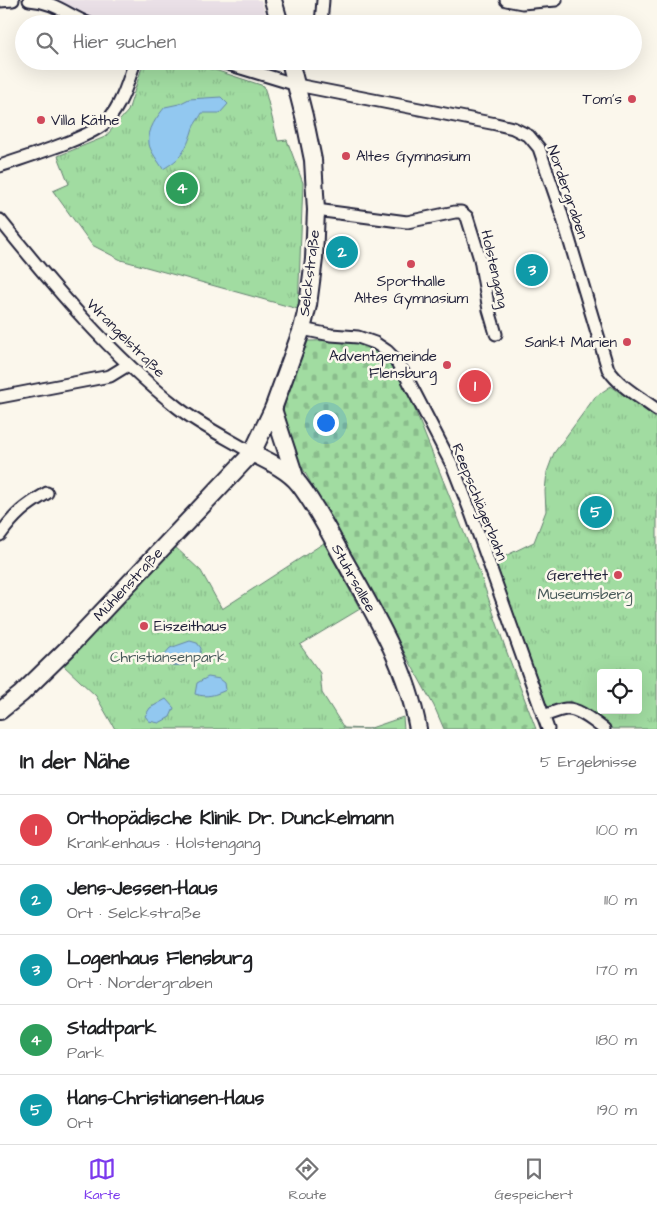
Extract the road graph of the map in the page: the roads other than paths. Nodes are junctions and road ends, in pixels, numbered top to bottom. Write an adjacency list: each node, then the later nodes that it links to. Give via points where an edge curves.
1 (13, 0): 7 (street)
2 (29, 0): 8 (street, via 41,1)
3 (273, 0): 9 (main road)
4 (323, 0): 10 (street)
5 (506, 0): 6 (street, via 522,3)
6 (556, 0)
7 (0, 1)
8 (73, 15)
9 (277, 15)
10 (322, 15)
11 (132, 70): 15 (street, via 123,94 106,122 83,136)
12 (248, 70): 14 (street, Nordergraben)
13 (293, 70): 14 (main road, Selckstraße)
14 (297, 85): 16 (main road, Selckstraße, via 312,160); 23 (street, Nordergraben, via 496,124 529,136 539,148 560,209 608,369 617,381)
15 (0, 166)
16 (316, 210): 18 (main road, Selckstraße, via 314,259); 19 (street, Holstengang, via 407,222 461,212 467,217 480,259)
17 (0, 220): 20 (street, Wrangelstraße, via 46,276)
18 (302, 329): 22 (main road, Selckstraße); 29 (street, Reepschlägerbahn, via 358,337 375,343 390,354 407,378 452,467 471,513)
19 (496, 334)
20 (128, 365): 21 (street, via 110,376); 24 (street, Wrangelstraße, via 178,408)
21 (0, 397)
22 (273, 409): 24 (main road, Selckstraße); 25 (main road)
23 (657, 410)
24 (252, 453): 25 (main road, Stuhrsallee); 28 (main road, Mühlenstraße, via 68,648)
25 (296, 480): 30 (main road, Stuhrsallee, via 379,622 407,683)
26 (47, 493): 27 (street, via 25,506)
27 (0, 535)
28 (0, 711)
29 (543, 716): 31 (street, Reepschlägerbahn); 32 (street, via 571,710)
30 (418, 729)
31 (548, 729)
32 (604, 729)

